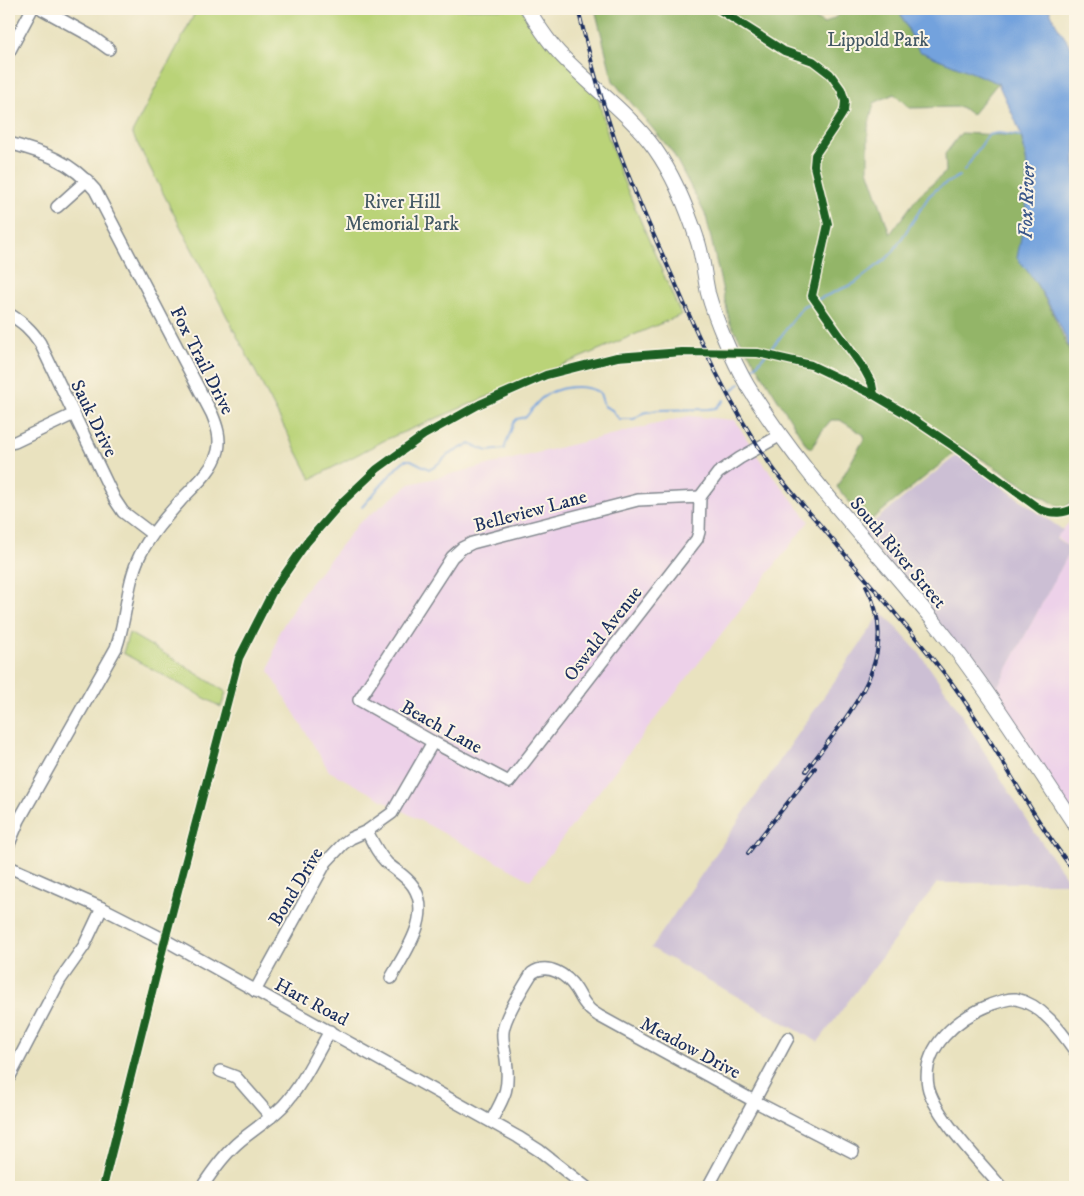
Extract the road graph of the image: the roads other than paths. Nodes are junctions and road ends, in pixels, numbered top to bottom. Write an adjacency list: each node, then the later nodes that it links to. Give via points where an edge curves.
1 (32, 9): 5 (street)
2 (42, 9): 4 (street)
3 (528, 9): 11 (main road, South River Street, via 562,56 631,121 655,149 681,193 698,241 709,295 720,328 746,383)
4 (109, 49)
5 (9, 52)
6 (9, 143): 7 (street, Fox Trail Drive, via 57,158)
7 (87, 180): 8 (street); 14 (street, Fox Trail Drive, via 106,208 218,431 218,452 211,466)
8 (57, 207)
9 (9, 314): 10 (street, Sauk Drive, via 25,324 35,336)
10 (74, 414): 12 (street); 14 (street, Sauk Drive, via 115,500 123,512)
11 (781, 435): 13 (street, via 718,473); 18 (main road, South River Street, via 936,624 1013,730)
12 (9, 444)
13 (700, 497): 15 (street, Belleview Lane, via 638,500 462,548 452,557); 17 (street, Oswald Avenue, via 697,539)
14 (152, 534): 20 (street, Fox Trail Drive, via 132,579 116,648 19,820)
15 (359, 700): 16 (street, Beach Lane)
16 (433, 742): 17 (street, Beach Lane); 19 (street, Bond Drive, via 392,813)
17 (509, 782)
18 (1075, 825)
19 (368, 831): 23 (street, via 380,856 414,887 419,902 417,930); 24 (street, Bond Drive, via 351,838 326,862)
20 (9, 844)
21 (9, 867): 22 (street, Hart Road)
22 (102, 908): 24 (street, Hart Road); 29 (street)
23 (391, 978)
24 (255, 991): 25 (street, Hart Road)
25 (330, 1031): 31 (street, via 295,1092); 32 (street, Hart Road)
26 (788, 1038): 30 (street)
27 (1075, 1050): 37 (street, via 1037,1009 1014,999 996,1002 974,1012 950,1029 937,1044 928,1069 932,1100)
28 (220, 1071): 31 (street, via 236,1077)
29 (9, 1078)
30 (754, 1101): 32 (street, Meadow Drive, via 592,1012 569,980 547,968 539,968 532,973 504,1026 508,1085); 33 (street, Meadow Drive); 36 (street)
31 (271, 1117): 34 (street, via 225,1155)
32 (491, 1121): 35 (street, Hart Road, via 540,1151)
33 (853, 1152)
34 (202, 1187)
35 (586, 1187)
36 (708, 1187)
37 (1001, 1187)

